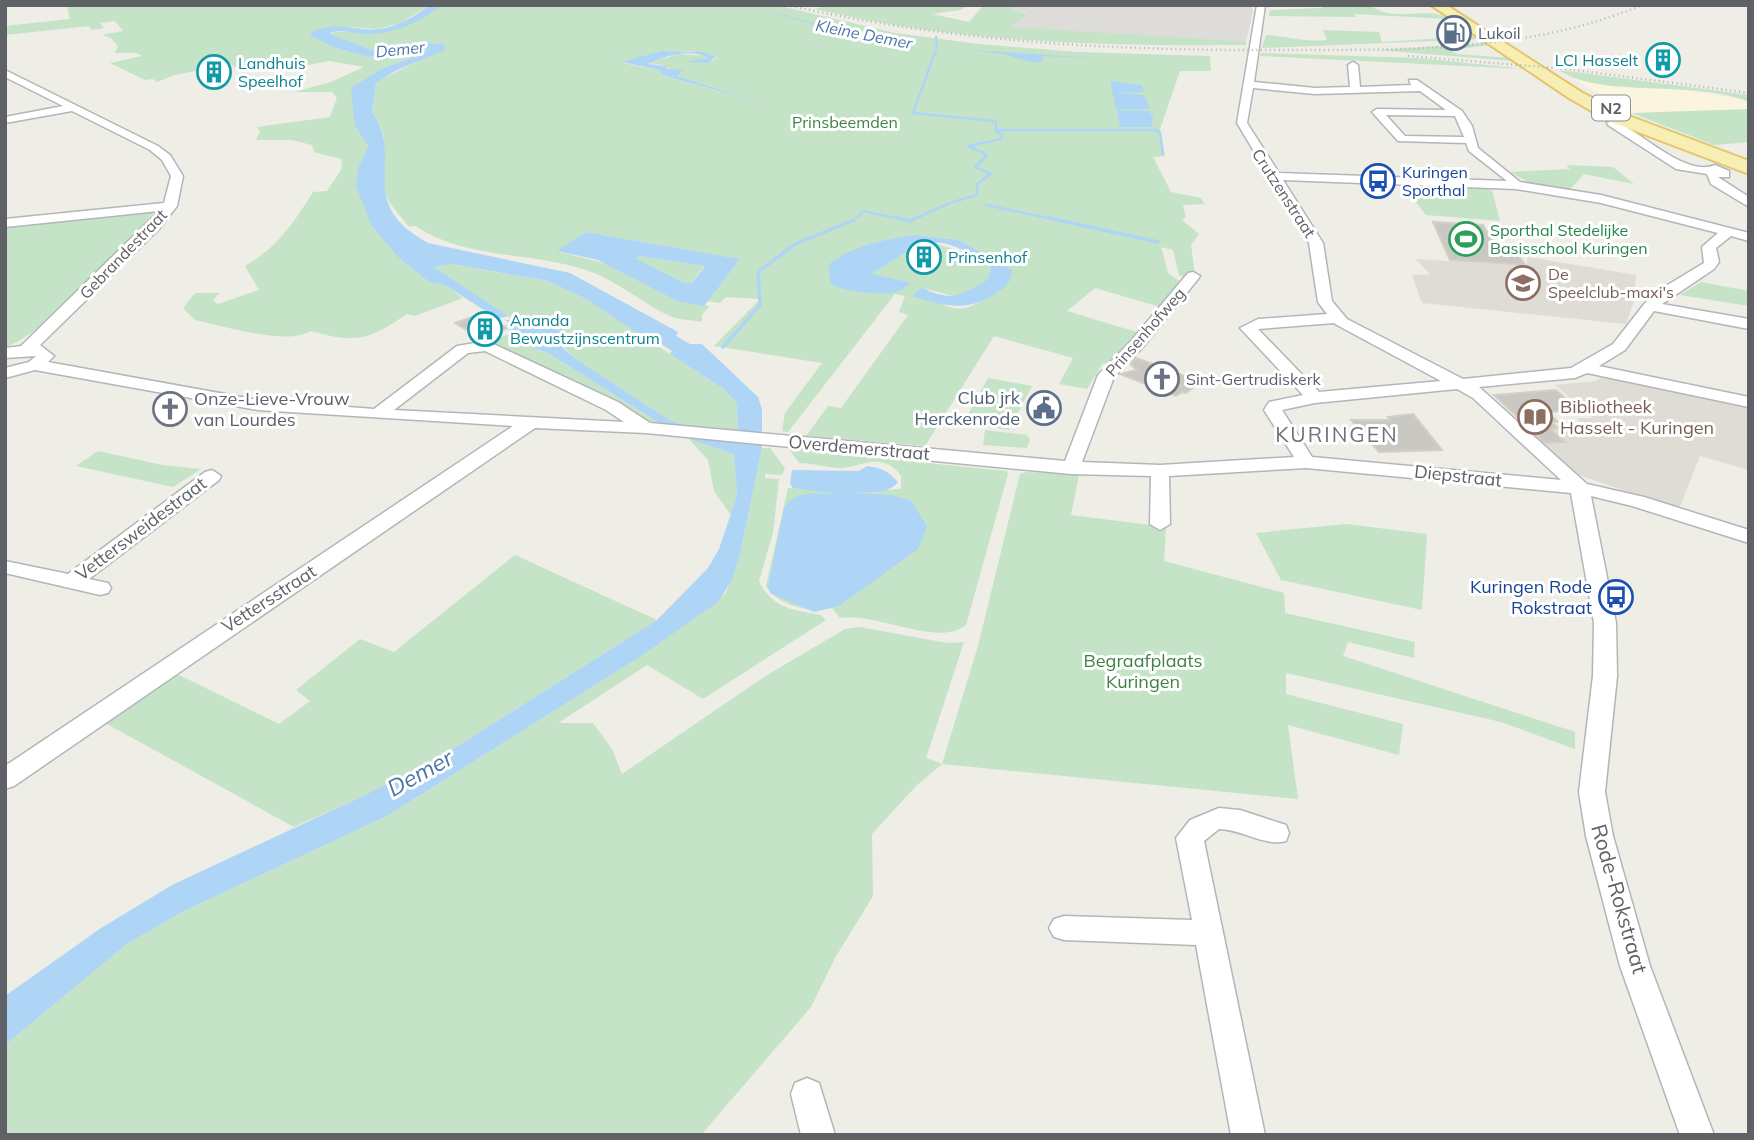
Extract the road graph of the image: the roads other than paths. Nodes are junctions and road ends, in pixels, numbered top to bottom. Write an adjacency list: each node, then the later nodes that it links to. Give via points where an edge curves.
1 (1261, 5): 7 (street, Crutzenstraat)
2 (1437, 5): 15 (main road, N2, via 1575,95)
3 (1445, 5): 15 (main road, N2, via 1571,86 1616,111 1691,142)
4 (1353, 65): 8 (street)
5 (5, 73): 10 (street, Gebrandestraat)
6 (1413, 82): 9 (street)
7 (1248, 85): 8 (street, via 1315,91); 16 (street, Crutzenstraat, via 1242,123)
8 (1355, 88): 9 (street)
9 (1423, 88): 11 (street)
10 (71, 108): 12 (street); 22 (street, Gebrandestraat, via 170,160 177,175 177,192)
11 (1458, 113): 14 (street); 14 (street, via 1377,112 1402,139)
12 (5, 120)
13 (1612, 122): 15 (street, via 1679,166)
14 (1471, 140): 18 (street, via 1472,149)
15 (1732, 171): 19 (street); 21 (street)
16 (1273, 176): 17 (street); 28 (street, Crutzenstraat, via 1316,243 1325,302)
17 (1464, 181): 18 (street); 20 (street, via 1478,188 1548,196)
18 (1516, 185): 20 (street)
19 (1749, 186)
20 (1567, 192): 24 (street)
21 (1749, 203)
22 (170, 206): 23 (street); 30 (street, Gebrandestraat)
23 (5, 223)
24 (1727, 233): 25 (street); 27 (street, via 1709,247 1709,265)
25 (1749, 237)
26 (1193, 276): 33 (street, Prinsenhofweg)
27 (1650, 306): 29 (street); 35 (street, via 1619,347)
28 (1337, 318): 37 (street); 38 (street, via 1248,328)
29 (1749, 324)
30 (27, 349): 31 (street); 34 (street, via 46,356)
31 (5, 353)
32 (1101, 355): 33 (street)
33 (1118, 362): 44 (street, Prinsenhofweg, via 1098,390)
34 (35, 365): 36 (street, Overdemerstraat); 40 (street, Overdemerstraat, via 258,405)
35 (1587, 368): 37 (street, via 1560,376); 39 (street)
36 (5, 373)
37 (1466, 385): 38 (street); 47 (street)
38 (1315, 398): 43 (street, via 1286,401 1273,410)
39 (1749, 402)
40 (379, 413): 41 (street, Overdemerstraat); 42 (street, Overdemerstraat, via 463,349 475,345 529,364)
41 (534, 420): 42 (street, Overdemerstraat); 53 (street, Vettersstraat)
42 (646, 428): 44 (street, Overdemerstraat)
43 (1306, 462): 45 (street, Diepstraat); 47 (street, Diepstraat)
44 (1071, 468): 45 (street, Diepstraat)
45 (1160, 471): 48 (street)
46 (212, 476): 51 (street, Vettersweidestraat)
47 (1580, 488): 49 (street, Diepstraat); 60 (street, Rode-Rokstraat, via 1605,623 1594,809 1629,944)
48 (1160, 524)
49 (1749, 537)
50 (5, 567): 51 (street, Vettersweidestraat)
51 (71, 582): 52 (street, Vettersweidestraat)
52 (100, 588)
53 (5, 779)
54 (1276, 833): 56 (street, via 1219,816 1202,822 1190,838)
55 (1065, 928): 56 (street)
56 (1208, 933): 59 (street)
57 (807, 1094): 58 (street)
58 (818, 1135)
59 (1248, 1135)
60 (1697, 1135)

